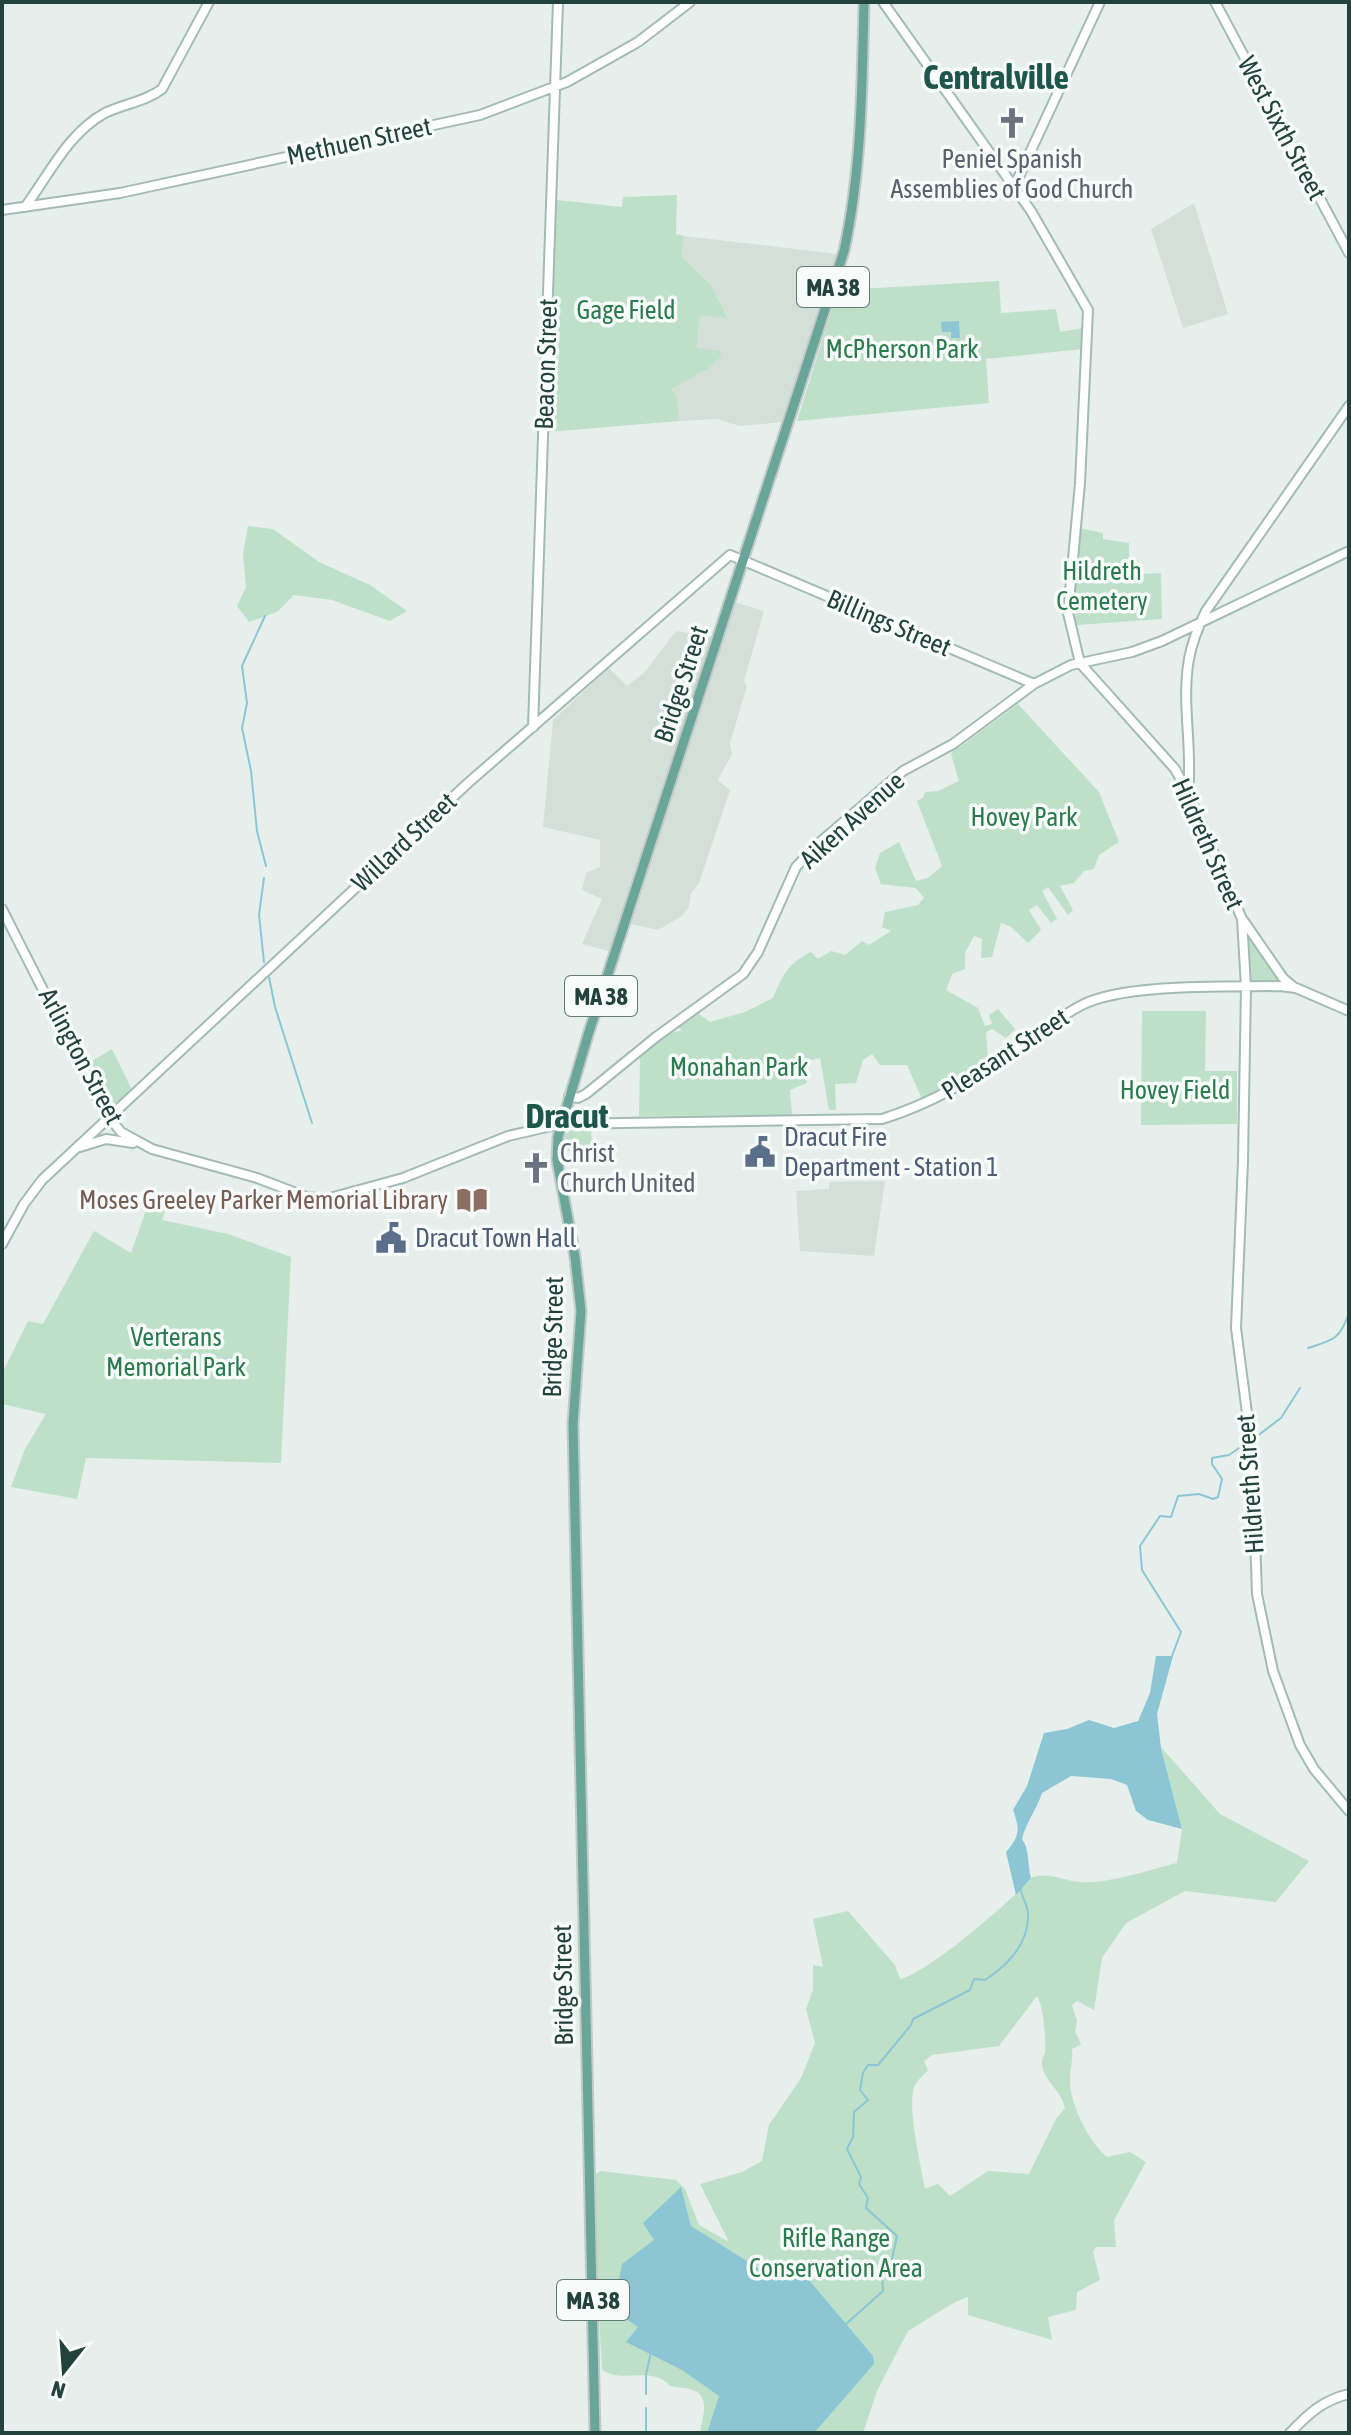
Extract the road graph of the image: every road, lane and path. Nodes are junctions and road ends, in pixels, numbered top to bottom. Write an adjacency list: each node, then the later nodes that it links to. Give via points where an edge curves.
1 (209, 2): 10 (street, via 162,89 106,113 82,131)
2 (558, 2): 8 (street, Beacon Street)
3 (690, 2): 8 (street, Methuen Street, via 638,42)
4 (864, 2): 15 (main road, Bridge Street / MA 38, via 851,221)
5 (883, 2): 9 (street, Hildreth Street)
6 (1100, 2): 9 (street)
7 (1215, 2): 12 (street, West Sixth Street)
8 (556, 87): 10 (street, Methuen Street, via 480,115 120,193); 19 (street, Beacon Street)
9 (1014, 187): 17 (street, Hildreth Street, via 1088,310 1068,613)
10 (25, 207): 11 (street, Methuen Street)
11 (2, 210)
12 (1349, 253)
13 (1349, 406): 16 (street)
14 (1349, 551): 16 (street, Aiken Avenue)
15 (744, 560): 18 (street, Billings Street); 19 (street, Willard Street, via 730,555); 26 (main road, Bridge Street / MA 38)
16 (1201, 622): 17 (street, Aiken Avenue, via 1132,652); 20 (street, via 1187,670)
17 (1080, 663): 18 (street, Aiken Avenue); 20 (street, Hildreth Street, via 1166,758)
18 (1034, 684): 26 (street, Aiken Avenue, via 953,744 903,771 804,857 743,974 586,1094)
19 (533, 727): 27 (street, Willard Street)
20 (1188, 793): 22 (street, Hildreth Street)
21 (2, 909): 27 (street, Arlington Street)
22 (1242, 919): 23 (street, Hildreth Street); 24 (street, via 1283,978)
23 (1246, 987): 24 (street, Pleasant Street); 28 (street, Pleasant Street, via 1141,991 1094,1000 930,1102 882,1119); 32 (street, Hildreth Street, via 1236,1328 1252,1452 1257,1594 1273,1671 1300,1745)
24 (1296, 988): 25 (street, Pleasant Street)
25 (1349, 1011)
26 (569, 1096): 28 (main road, Bridge Street / MA 38)
27 (109, 1117): 29 (street, Arlington Street); 30 (street, Willard Street)
28 (560, 1124): 29 (street, Arlington Street, via 508,1136 414,1174 326,1199); 34 (main road, Bridge Street / MA 38, via 557,1160 581,1311 573,1424)
29 (139, 1144): 30 (street, via 106,1139)
30 (75, 1148): 31 (street, Willard Street, via 42,1180)
31 (2, 1244)
32 (1349, 1811)
33 (1349, 2394): 35 (street, via 1317,2406)
34 (595, 2433)
35 (1290, 2433)

